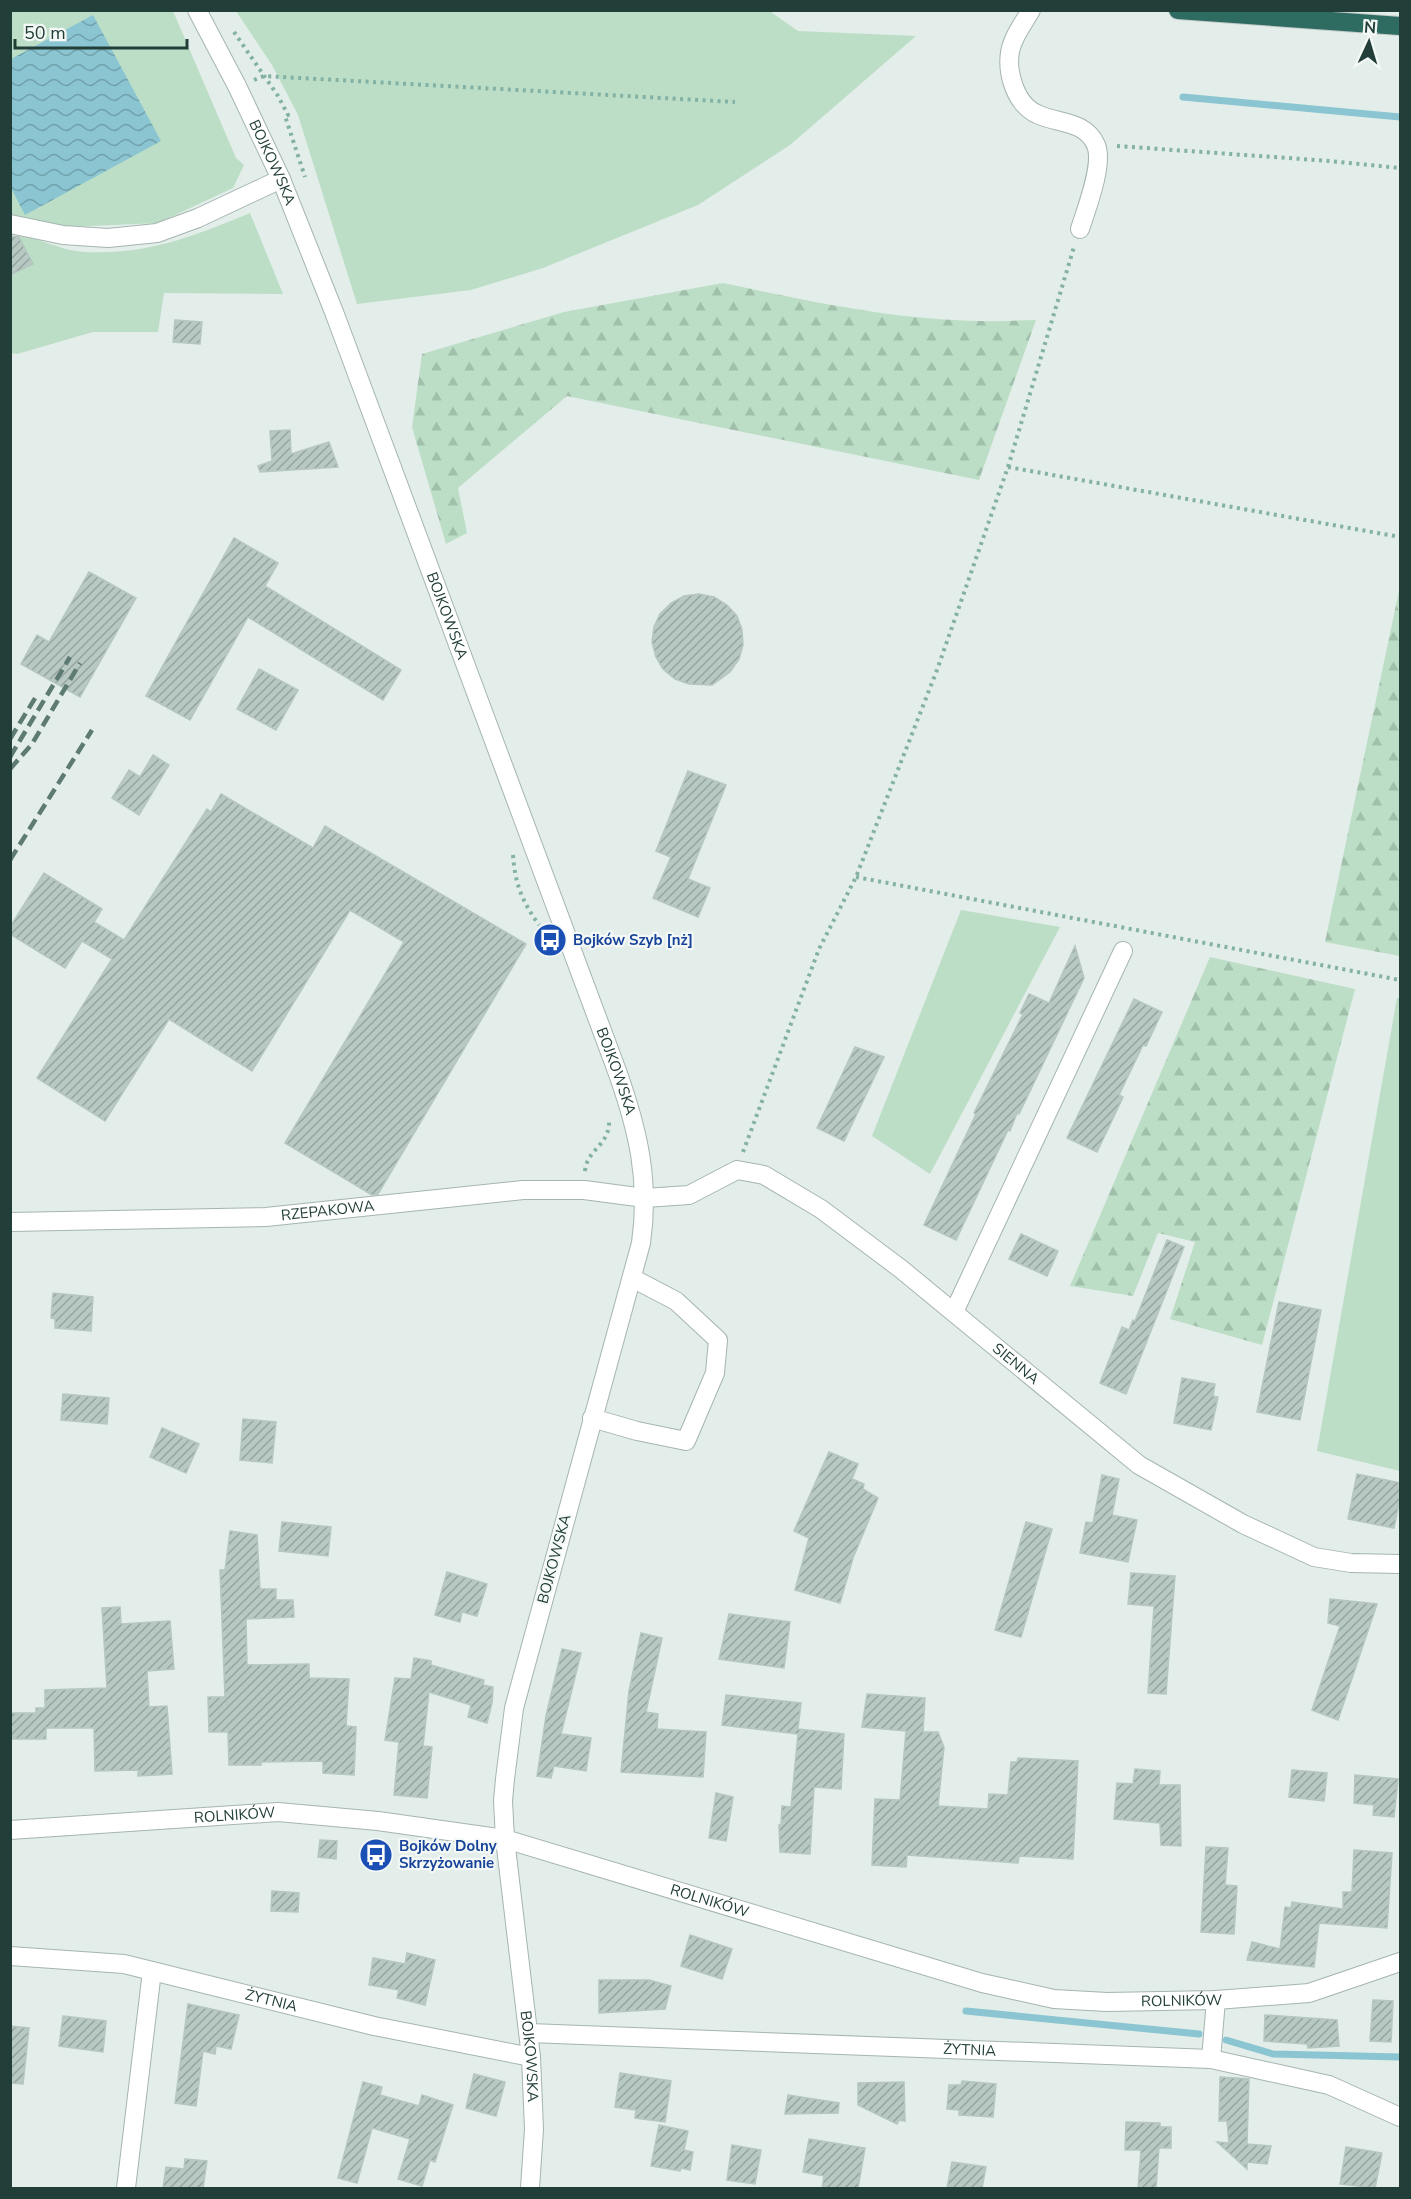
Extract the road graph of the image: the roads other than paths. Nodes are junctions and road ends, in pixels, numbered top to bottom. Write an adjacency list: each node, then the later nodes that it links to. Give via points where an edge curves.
1 (197, 10): 5 (street, BOJKOWSKA)
2 (1031, 10): 7 (street, via 1012,44 1010,73 1018,99 1036,114 1082,128 1096,145 1098,162)
3 (1178, 10): 4 (highway)
4 (1401, 26)
5 (281, 179): 6 (street, via 157,233 108,238 63,235); 9 (street, BOJKOWSKA, via 625,1095 640,1146)
6 (10, 224)
7 (1080, 229)
8 (1123, 951): 12 (street)
9 (645, 1198): 10 (street, RZEPAKOWA, via 584,1190 523,1190 266,1217); 11 (street, BOJKOWSKA, via 641,1243); 12 (street, SIENNA, via 689,1196 737,1170 764,1175 821,1209)
10 (10, 1222)
11 (632, 1278): 13 (street, BOJKOWSKA); 13 (street, via 676,1301 718,1340 715,1373 686,1440)
12 (954, 1312): 14 (street, SIENNA, via 1139,1465 1243,1524 1314,1557 1351,1563)
13 (592, 1418): 16 (street, BOJKOWSKA, via 514,1708 503,1801)
14 (1401, 1564)
15 (10, 1830): 16 (street, ROLNIKÓW, via 278,1812)
16 (505, 1839): 20 (street, ROLNIKÓW, via 982,1983 1054,1999); 21 (street, BOJKOWSKA)
17 (10, 1956): 19 (street, ŻYTNIA, via 124,1964)
18 (1401, 1962): 20 (street, ROLNIKÓW, via 1309,1993)
19 (152, 1971): 22 (street, ŻYTNIA, via 374,2026); 25 (street)
20 (1216, 2000): 23 (street)
21 (529, 2033): 22 (street, BOJKOWSKA); 23 (street, ŻYTNIA)
22 (531, 2057): 26 (street, BOJKOWSKA, via 534,2129)
23 (1211, 2059): 24 (street, ŻYTNIA, via 1329,2085)
24 (1401, 2117)
25 (126, 2188)
26 (530, 2188)

